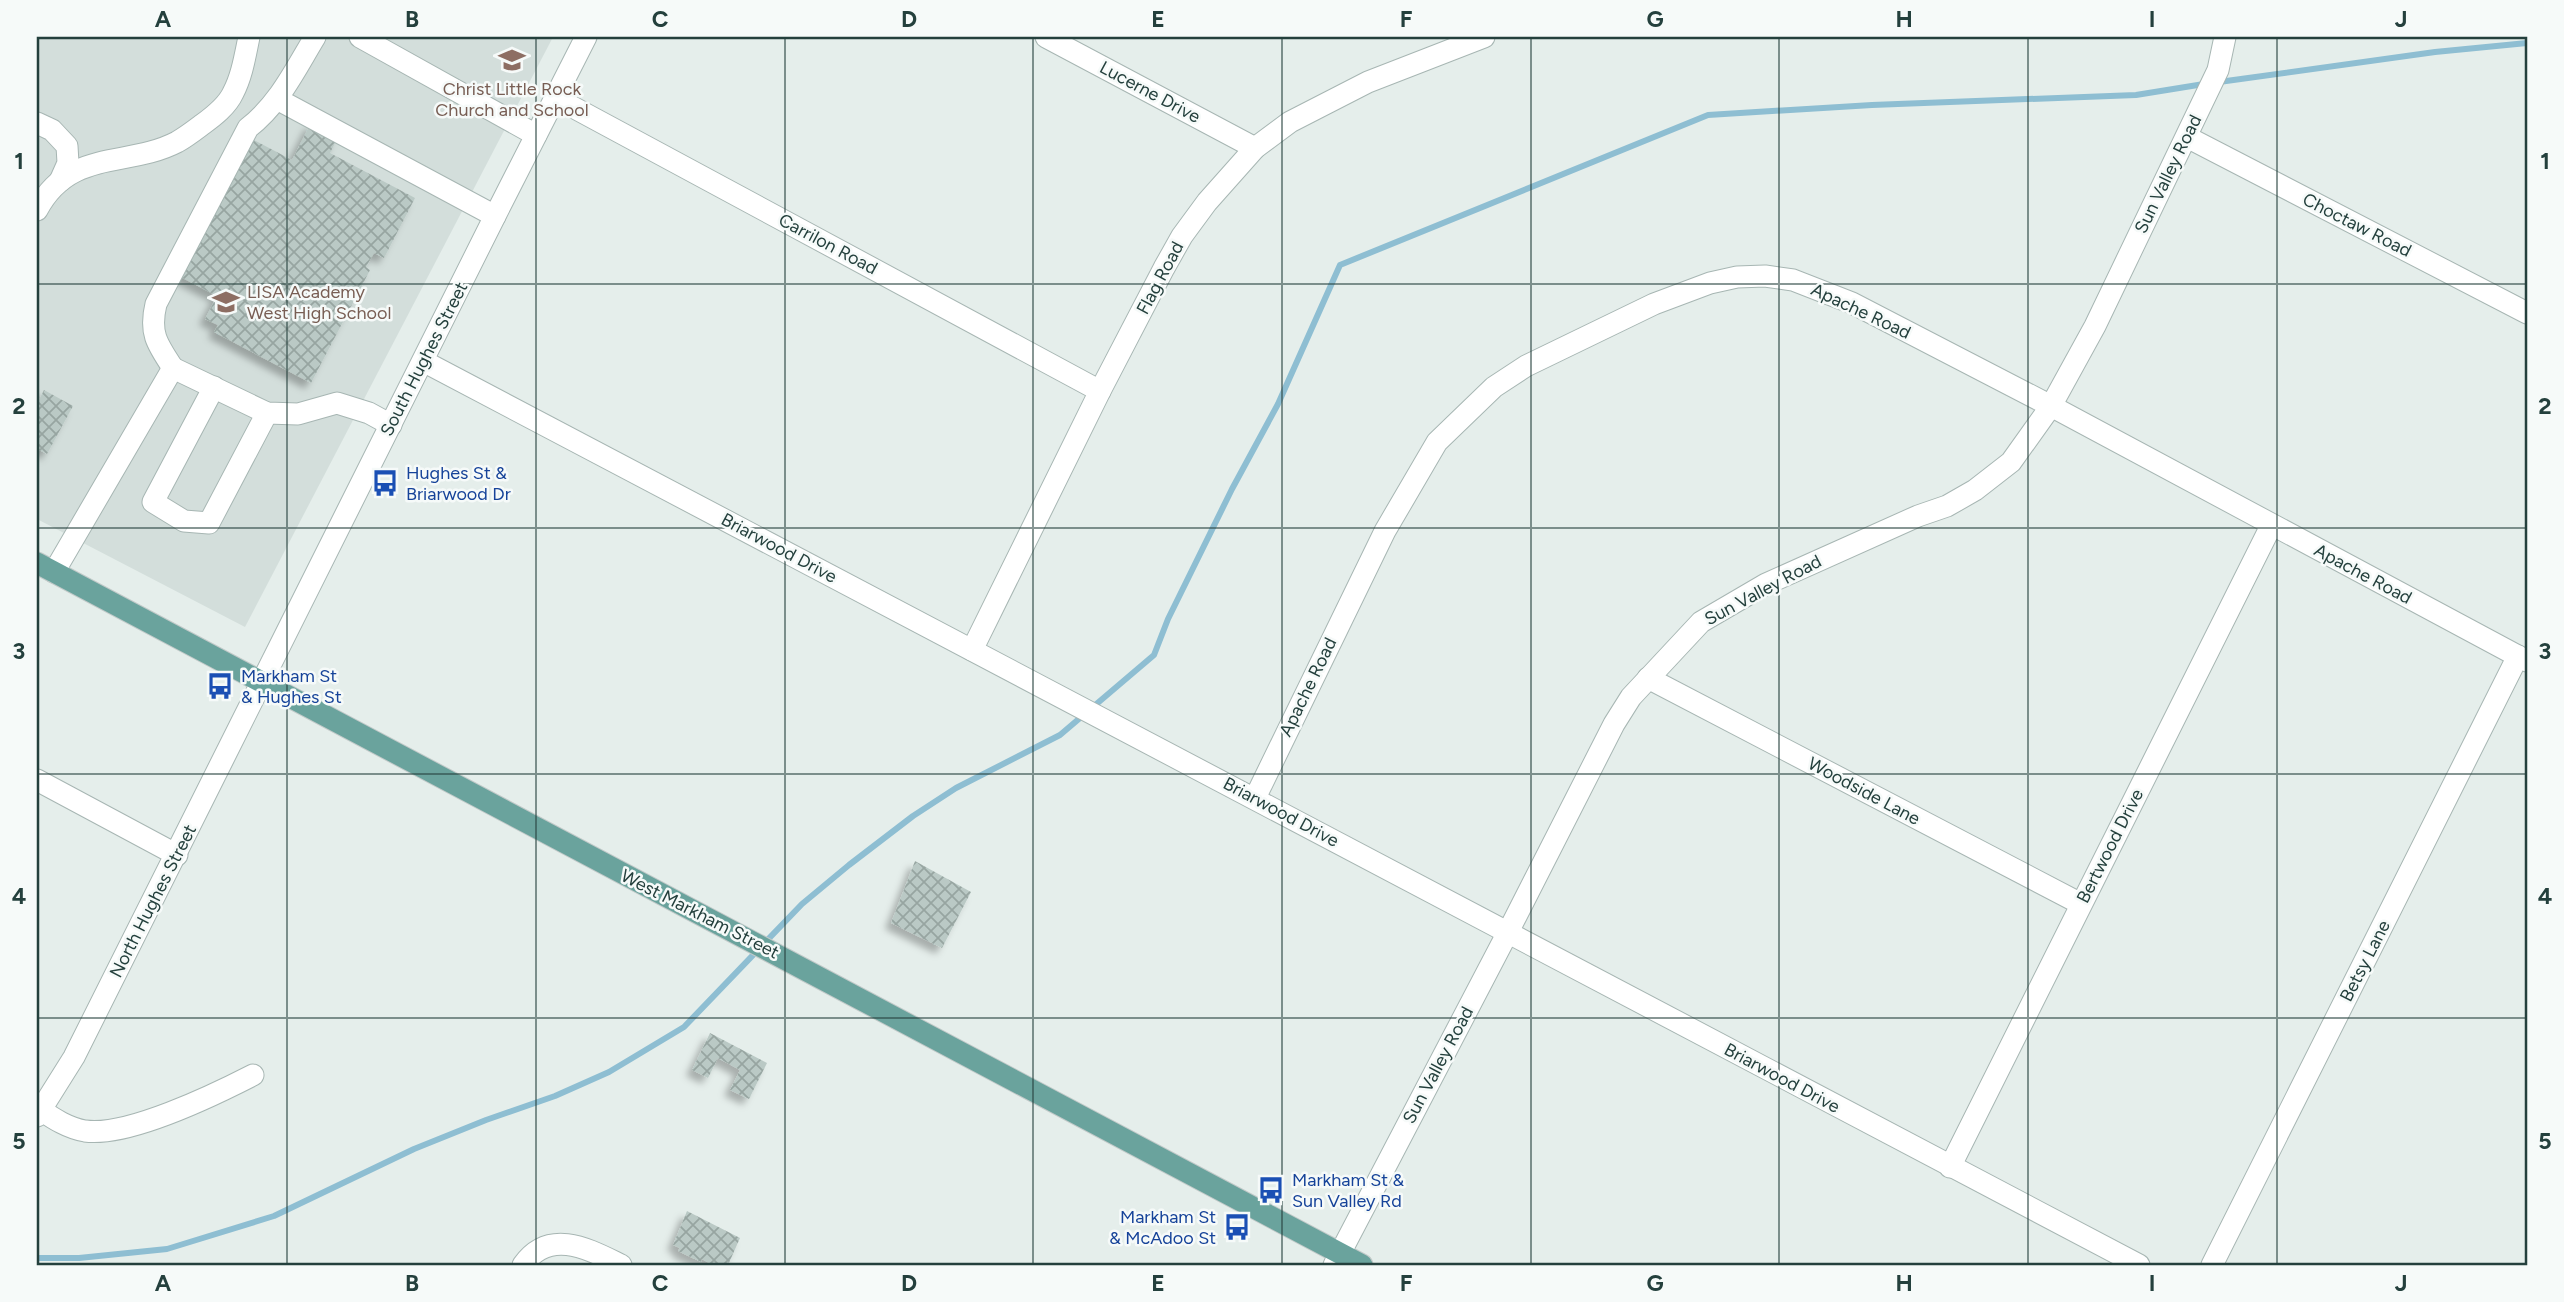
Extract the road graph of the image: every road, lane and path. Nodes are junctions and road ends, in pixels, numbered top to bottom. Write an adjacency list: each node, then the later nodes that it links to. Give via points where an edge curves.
1 (249, 37): 14 (street, via 232,96 215,115 176,143 109,159)
2 (315, 37): 9 (street)
3 (360, 37): 11 (street)
4 (586, 37): 8 (street, South Hughes Street)
5 (1046, 37): 13 (street, Lucerne Drive)
6 (1484, 37): 13 (street, Flag Road, via 1368,82 1290,122)
7 (2225, 37): 12 (street, Sun Valley Road, via 2218,70)
8 (556, 98): 11 (street, South Hughes Street); 21 (street, Carrilon Road)
9 (277, 99): 16 (street); 19 (street, via 248,128 156,304 152,321 156,342)
10 (37, 123): 14 (street, via 52,130 67,146 68,163)
11 (536, 135): 16 (street, South Hughes Street)
12 (2187, 137): 17 (street, Choctaw Road); 22 (street, Sun Valley Road, via 2095,326)
13 (1255, 148): 21 (street, Flag Road, via 1182,236)
14 (60, 181): 15 (street)
15 (37, 210)
16 (495, 216): 18 (street, South Hughes Street)
17 (2527, 312)
18 (423, 361): 24 (street, South Hughes Street); 27 (street, Briarwood Drive)
19 (173, 368): 20 (street); 26 (street)
20 (214, 387): 23 (street); 23 (street, via 153,502 184,521 209,523)
21 (1100, 391): 27 (street, Flag Road)
22 (2050, 406): 25 (street, Apache Road); 29 (street, Sun Valley Road, via 2011,462 1975,490 1734,603 1701,622); 32 (street, Apache Road, via 1852,303 1793,280 1765,276 1710,283 1560,348 1494,387 1437,442 1368,564)
23 (267, 412): 24 (street, via 298,414 337,403)
24 (391, 425): 30 (street, South Hughes Street)
25 (2272, 526): 28 (street, Apache Road); 34 (street, Bertwood Drive)
26 (45, 567): 30 (main road, West Markham Street)
27 (972, 650): 32 (street, Briarwood Drive)
28 (2523, 658): 44 (street, Betsy Lane)
29 (1648, 678): 34 (street, Woodside Lane); 35 (street, Sun Valley Road, via 1614,724)
30 (262, 681): 33 (street, North Hughes Street); 39 (main road, West Markham Street)
31 (37, 780): 33 (street)
32 (1255, 797): 35 (street, Briarwood Drive)
33 (177, 855): 37 (street, North Hughes Street, via 74,1057)
34 (2081, 904): 38 (street, Bertwood Drive)
35 (1508, 932): 38 (street, Briarwood Drive); 39 (street, Sun Valley Road)
36 (253, 1075): 37 (street, via 203,1101 103,1132 84,1131)
37 (39, 1113)
38 (1950, 1167): 43 (street, Briarwood Drive)
39 (1337, 1259): 42 (main road, West Markham Street)
40 (523, 1265): 41 (street, via 534,1254 562,1244 578,1245)
41 (621, 1265)
42 (1362, 1265)
43 (2139, 1265)
44 (2212, 1265)

